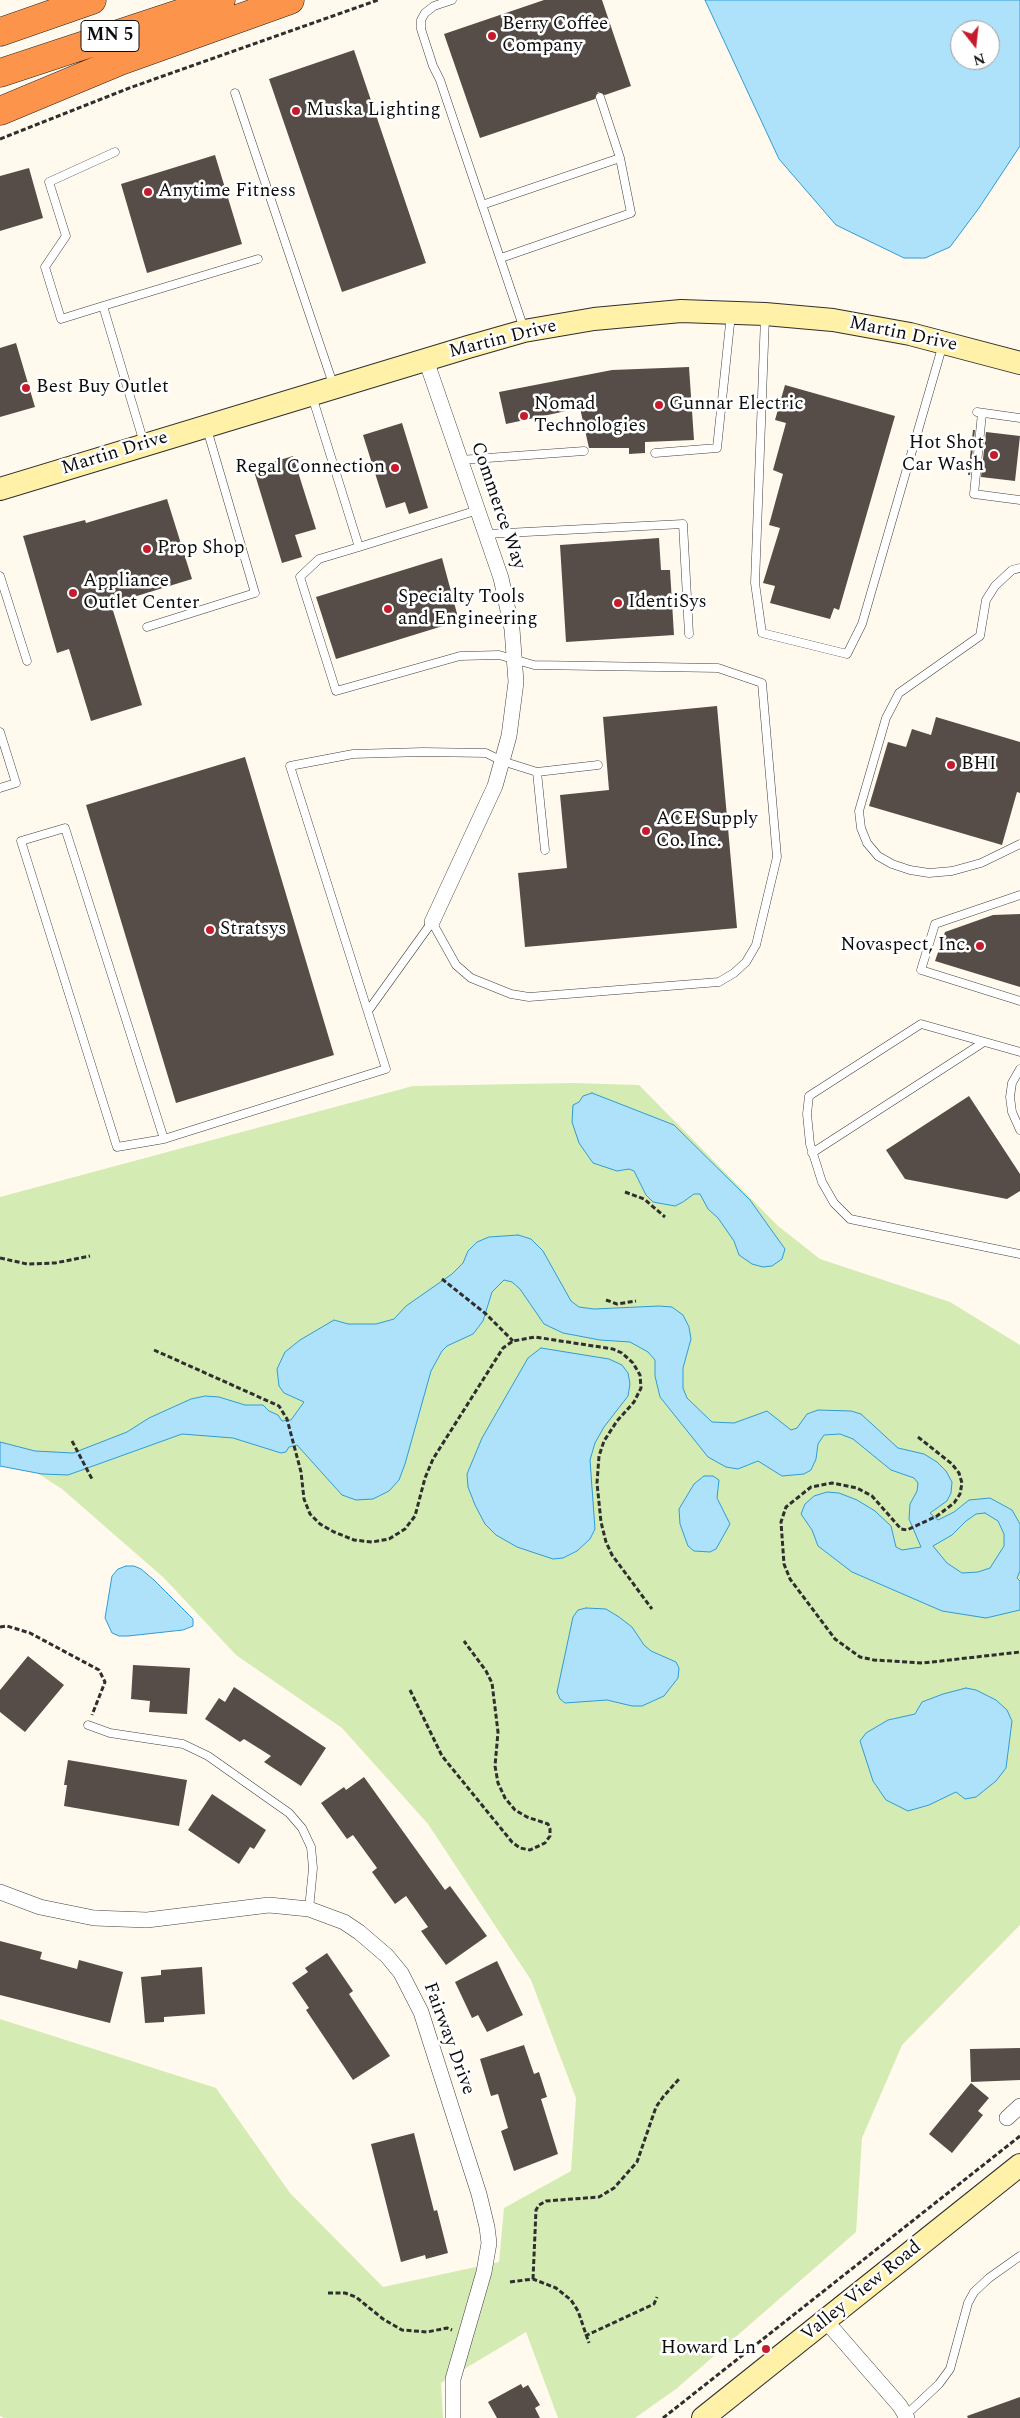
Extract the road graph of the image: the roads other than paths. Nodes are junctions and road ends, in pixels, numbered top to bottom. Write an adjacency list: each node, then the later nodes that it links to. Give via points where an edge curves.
1 (92, 0): 5 (highway)
2 (221, 0): 6 (highway, MN 5)
3 (290, 0): 9 (highway, via 120,60)
4 (452, 0): 12 (lane, via 425,12 421,29)
5 (0, 32)
6 (0, 72)
7 (235, 93): 22 (lane)
8 (600, 97): 11 (lane)
9 (0, 111)
10 (115, 152): 15 (lane, via 49,182 66,236 45,267 61,319)
11 (620, 158): 12 (lane); 13 (lane, via 631,213)
12 (482, 205): 13 (lane)
13 (500, 258): 18 (lane)
14 (258, 259): 15 (lane)
15 (102, 306): 26 (lane)
16 (731, 312): 17 (street, Martin Drive); 18 (street, Martin Drive, via 643,314); 28 (lane, via 717,448)
17 (766, 314): 19 (street, Martin Drive, via 833,320); 19 (lane, via 756,583 762,633 847,654 862,624)
18 (524, 331): 20 (street, Martin Drive)
19 (943, 342): 21 (street, Martin Drive)
20 (426, 360): 22 (street, Martin Drive); 29 (street, Commerce Way)
21 (1020, 363)
22 (334, 387): 23 (street, Martin Drive)
23 (311, 394): 25 (street, Martin Drive); 34 (lane)
24 (1020, 418): 31 (lane, via 980,413 974,494)
25 (206, 427): 26 (street, Martin Drive); 37 (lane, via 256,593)
26 (145, 446): 30 (street, Martin Drive)
27 (584, 452): 29 (lane)
28 (655, 452)
29 (460, 460): 32 (street, Commerce Way)
30 (0, 489)
31 (1020, 500)
32 (478, 510): 33 (street, Commerce Way); 34 (lane)
33 (486, 534): 38 (lane, via 683,524); 39 (street, Commerce Way, via 501,578)
34 (359, 547): 39 (lane, via 319,559 300,577 336,691 460,656 499,655)
35 (1020, 568): 46 (lane, via 1012,570 986,600 980,636 899,693 886,718 859,811 861,828 878,856 910,870 929,873 952,871 981,863)
36 (0, 576): 40 (lane)
37 (147, 627)
38 (689, 634)
39 (515, 660): 42 (street, Commerce Way, via 516,682 509,736); 49 (lane, via 534,665 718,668 762,683 777,857 756,945 746,962 719,982 529,997 511,994 471,978 456,965)
40 (27, 661)
41 (0, 732): 45 (lane, via 16,783)
42 (502, 761): 44 (lane); 49 (street, Commerce Way, via 491,794); 51 (lane, via 486,753 423,752 353,754 290,766)
43 (598, 765): 44 (lane)
44 (537, 772): 47 (lane)
45 (0, 788)
46 (1020, 844)
47 (545, 850)
48 (1020, 895): 50 (lane, via 935,924 920,970)
49 (432, 922): 51 (lane)
50 (1020, 1000)
51 (368, 1011): 56 (lane, via 386,1069)
52 (984, 1042): 53 (lane); 57 (lane); 57 (lane, via 920,1024 809,1096 807,1114)
53 (1020, 1052)
54 (1020, 1069): 55 (lane, via 1012,1083 1010,1097)
55 (1020, 1130)
56 (164, 1138): 56 (lane, via 117,1147 22,841 66,828)
57 (812, 1153): 58 (lane, via 822,1182 834,1202 850,1218)
58 (1020, 1254)
59 (88, 1724): 61 (lane, via 110,1733 183,1744 208,1756 289,1813 302,1828 311,1847 313,1868)
60 (0, 1892): 61 (street, Fairway Drive, via 40,1907 94,1918 147,1920 269,1905)
61 (309, 1909): 68 (street, Fairway Drive, via 344,1922 372,1942 401,1973 421,2012 482,2203 489,2243 484,2272 453,2379)
62 (1020, 2106): 63 (street)
63 (1007, 2118)
64 (1020, 2165): 66 (street, Valley View Road)
65 (1020, 2256): 67 (lane, via 974,2292 968,2302 950,2369)
66 (826, 2321): 67 (street); 69 (street, Valley View Road)
67 (907, 2416)
68 (453, 2418)
69 (703, 2418)

